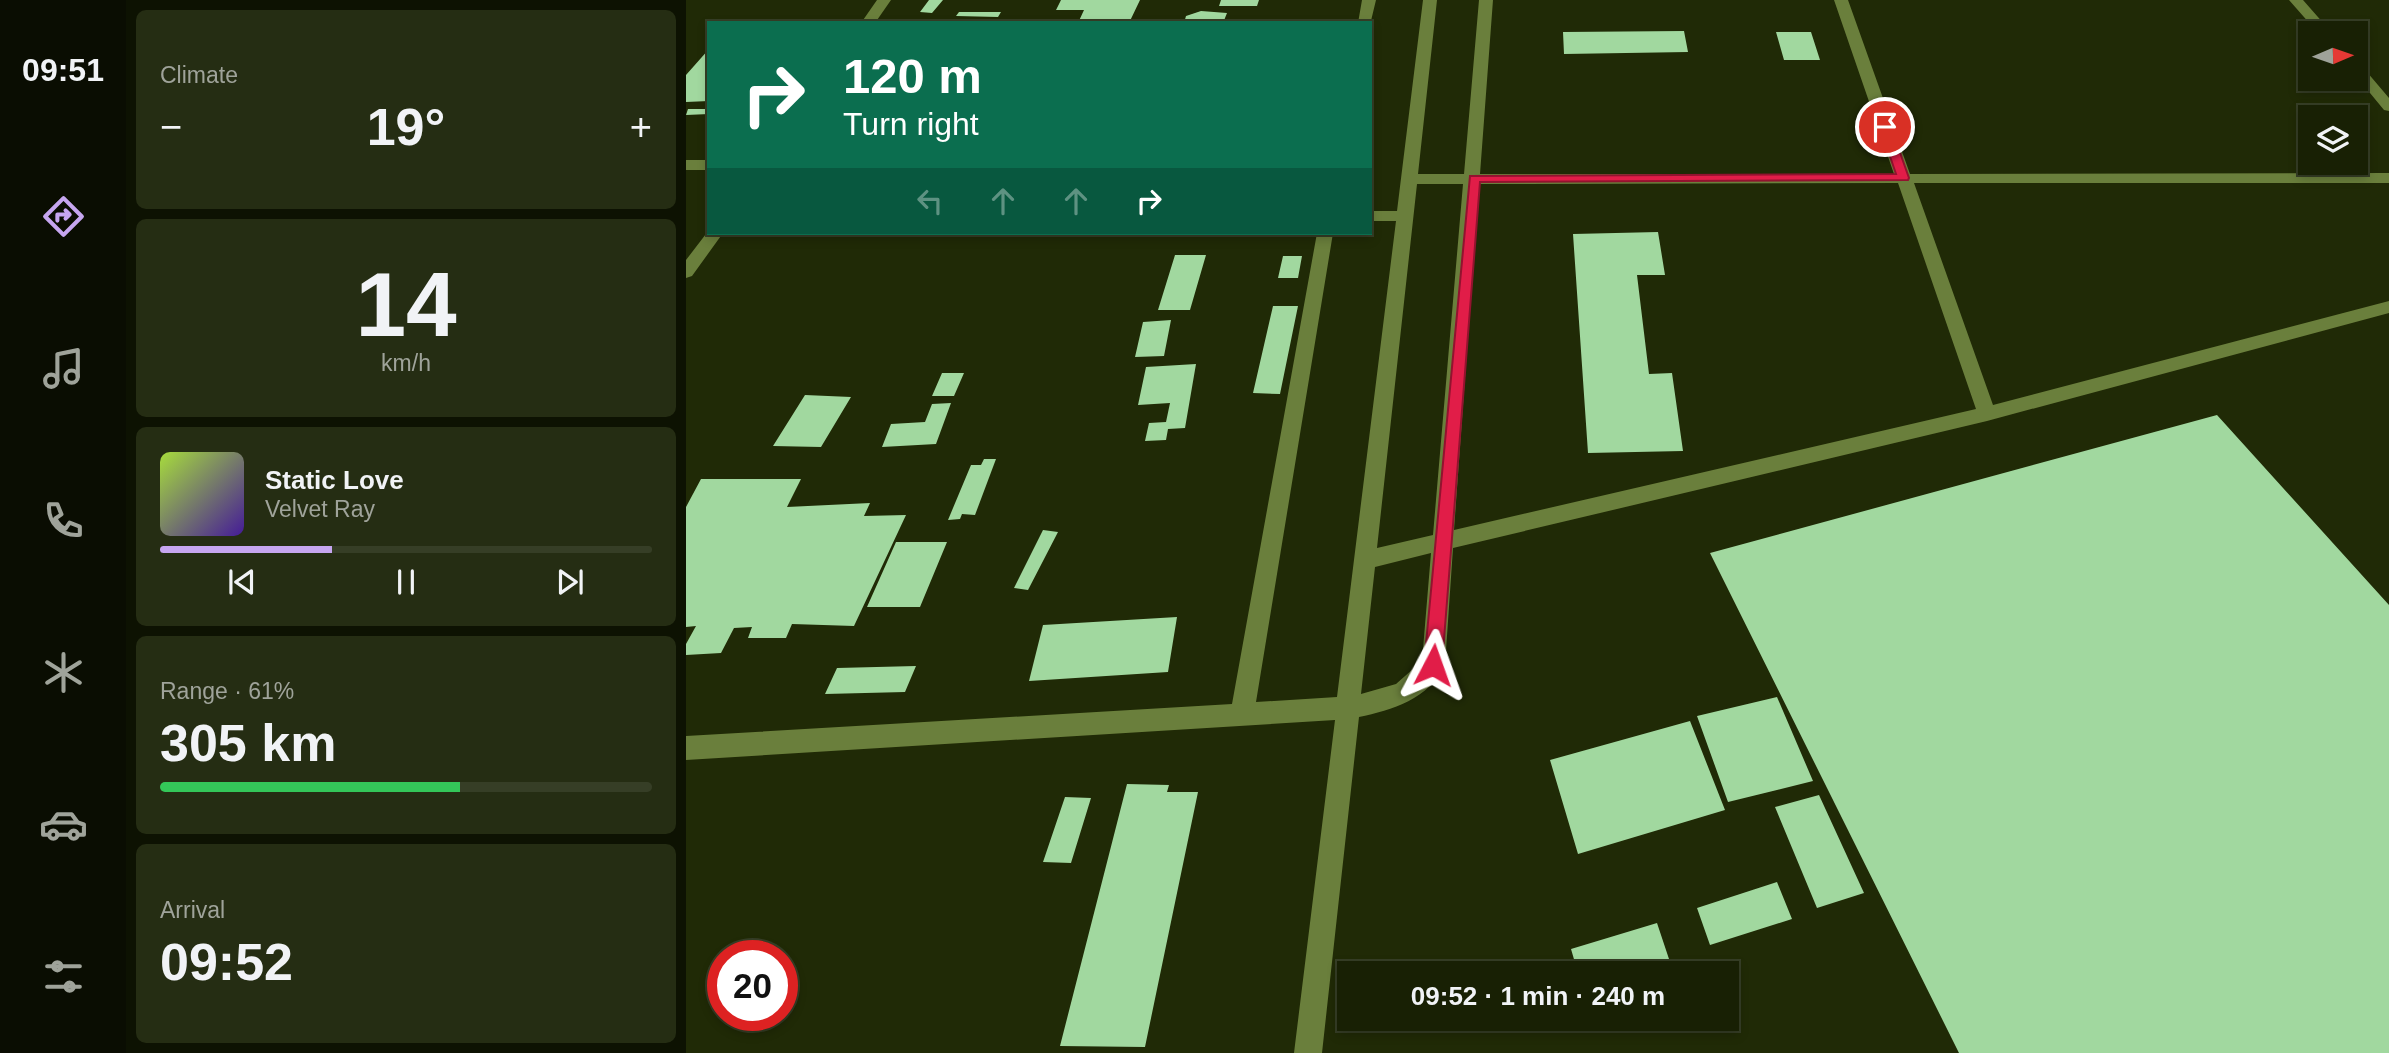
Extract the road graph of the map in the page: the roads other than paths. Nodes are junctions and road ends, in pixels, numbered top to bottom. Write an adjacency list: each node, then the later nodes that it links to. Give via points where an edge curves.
1 (884, 0): 7 (street)
2 (1369, 0): 8 (street)
3 (1430, 0): 16 (street)
4 (1486, 0): 17 (street)
5 (1841, 0): 14 (street)
6 (2296, 0): 9 (street)
7 (869, 21)
8 (1365, 21)
9 (2314, 21)
10 (2368, 82): 11 (street)
11 (2389, 107)
12 (686, 165): 13 (street)
13 (707, 165)
14 (1903, 178): 15 (street); 17 (street); 24 (street)
15 (2389, 178)
16 (1409, 179): 17 (street); 19 (street)
17 (1474, 179): 25 (street)
18 (1372, 216): 19 (street)
19 (1405, 216): 26 (street)
20 (714, 235): 22 (street)
21 (1325, 235): 28 (street)
22 (686, 272)
23 (2389, 307): 24 (street)
24 (1987, 414): 25 (street)
25 (1442, 542): 26 (street); 27 (street, via 1433,665 1395,699)
26 (1365, 560): 27 (street)
27 (1348, 708): 28 (street); 30 (street)
28 (1242, 714): 29 (street)
29 (686, 748)
30 (1308, 1053)

